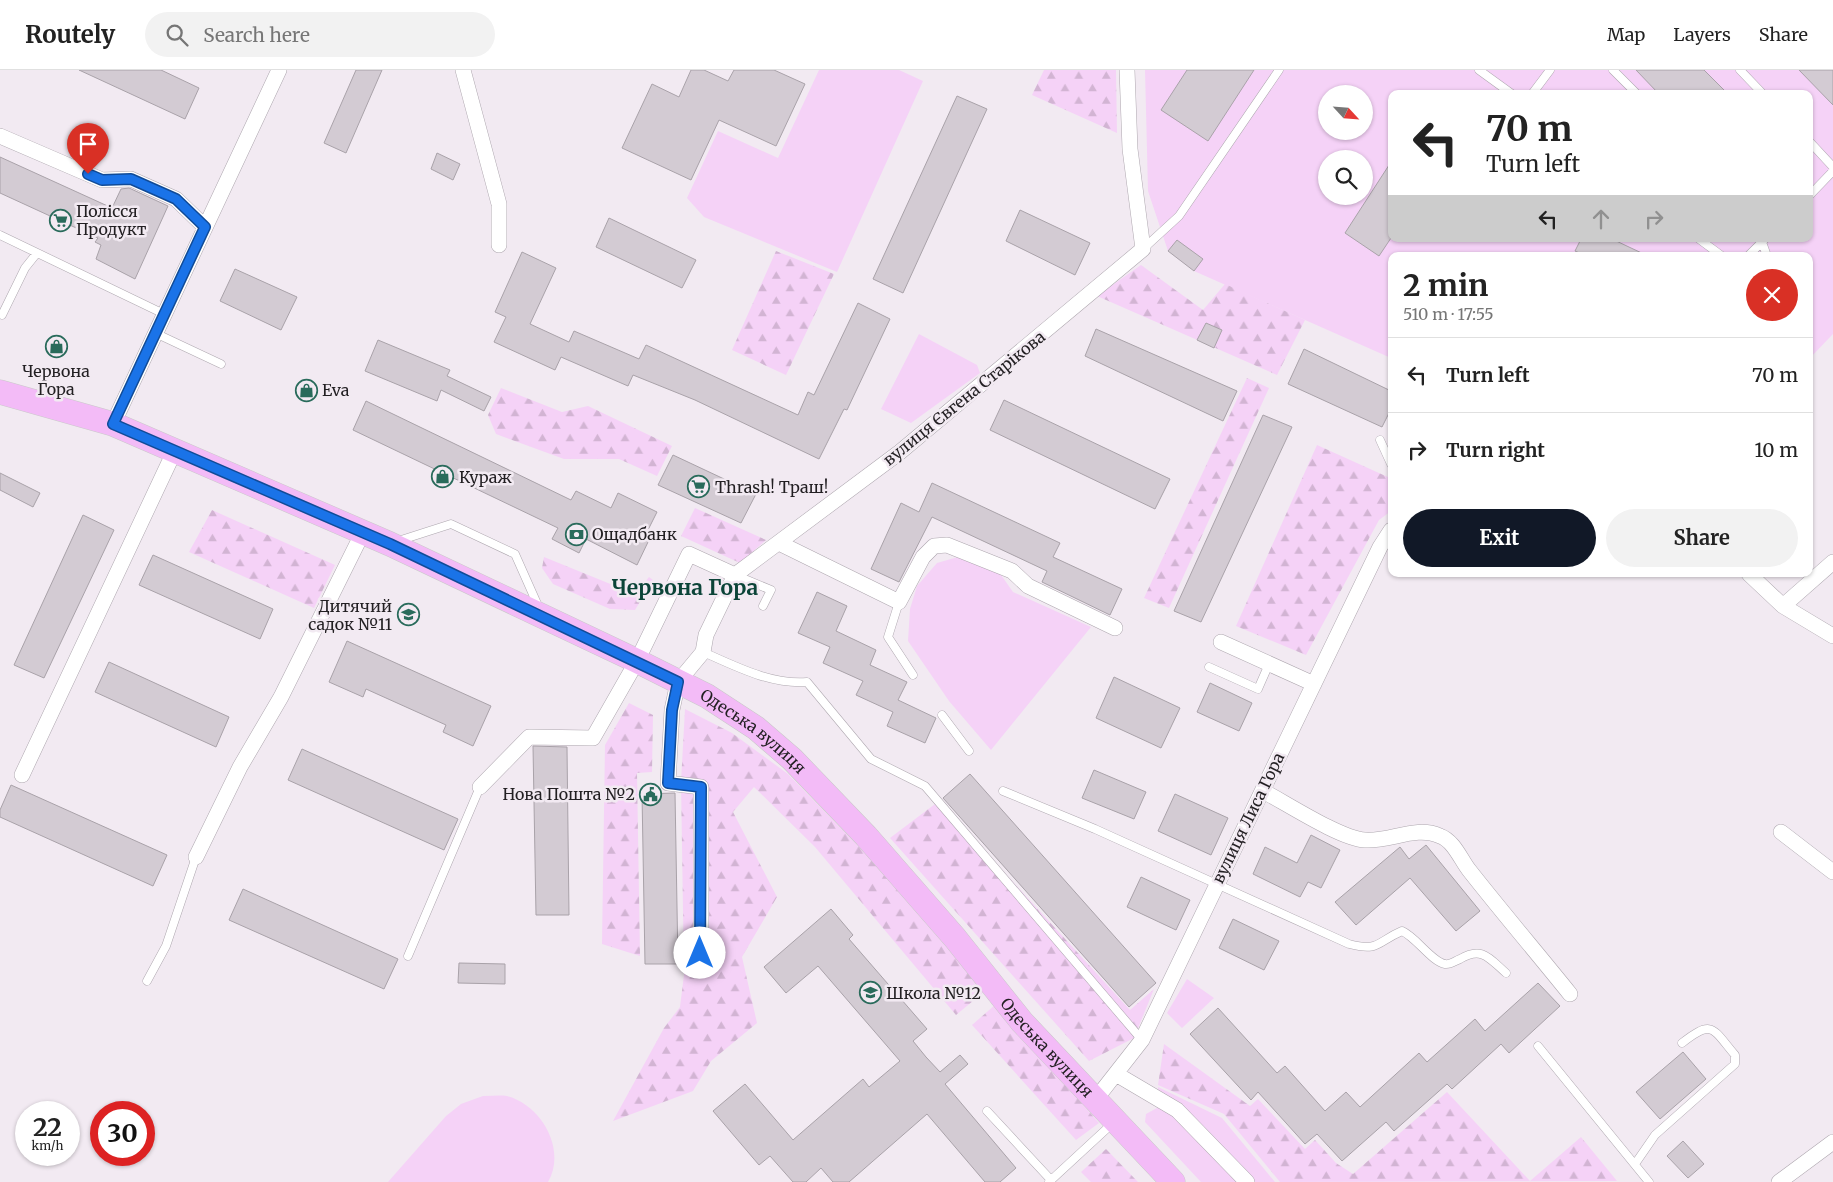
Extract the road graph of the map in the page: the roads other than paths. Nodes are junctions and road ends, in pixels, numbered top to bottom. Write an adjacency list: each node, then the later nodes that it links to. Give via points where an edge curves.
1 (279, 70): 18 (street)
2 (463, 70): 22 (street, via 499,204)
3 (1127, 70): 23 (street, via 1130,149)
4 (1279, 70): 23 (lane, via 1179,216)
5 (1479, 70): 9 (lane)
6 (1550, 70): 10 (lane)
7 (1613, 70): 11 (lane)
8 (1740, 70): 12 (lane)
9 (1506, 90)
10 (1535, 90)
11 (1633, 90)
12 (1759, 90)
13 (0, 136): 18 (street, via 102,180 131,179 176,199)
14 (1813, 145): 15 (lane)
15 (1833, 167)
16 (1833, 172): 17 (lane)
17 (1813, 192)
18 (205, 227): 27 (street)
19 (0, 235): 26 (lane)
20 (1703, 242): 24 (lane)
21 (1762, 242): 25 (lane)
22 (500, 245)
23 (1142, 249): 38 (street, вулиця Євгена Старікова, via 900,452)
24 (1717, 252)
25 (1752, 252)
26 (37, 253): 27 (lane); 28 (lane, via 25,268)
27 (164, 314): 29 (street)
28 (2, 315)
29 (155, 334): 30 (lane); 32 (street)
30 (221, 364)
31 (0, 392): 32 (main road, Одеська вулиця)
32 (113, 424): 34 (main road, Одеська вулиця)
33 (1380, 440): 35 (lane)
34 (175, 450): 36 (main road, Одеська вулиця); 59 (street)
35 (1388, 457)
36 (363, 532): 39 (main road, Одеська вулиця); 64 (street)
37 (1388, 535): 56 (street, вулиця Лиса Гора)
38 (779, 543): 41 (street, вулиця Євгена Старікова); 43 (street)
39 (390, 544): 46 (main road, Одеська вулиця); 46 (lane, via 450,524 515,554)
40 (1833, 562): 45 (street)
41 (735, 575): 44 (lane, via 771,590); 50 (street, вулиця Євгена Старікова, via 706,634); 51 (street, via 690,554)
42 (1752, 577): 45 (street)
43 (899, 602): 47 (street, via 923,557 934,546 947,545 1012,571 1028,586); 54 (lane, via 888,637)
44 (763, 606)
45 (1783, 606): 48 (street)
46 (543, 616): 51 (main road, Одеська вулиця)
47 (1116, 628)
48 (1833, 636)
49 (1221, 642): 52 (street)
50 (703, 652): 55 (street, вулиця Євгена Старікова); 72 (lane, via 753,673 793,683 807,682 871,759 925,786)
51 (637, 661): 55 (main road, Одеська вулиця); 60 (street, via 593,738 528,737)
52 (1270, 664): 53 (lane, via 1258,689); 56 (street)
53 (1209, 667)
54 (913, 675)
55 (678, 682): 67 (street, via 672,710 668,783 701,787); 76 (main road, Одеська вулиця, via 707,696 756,728 824,790 942,923 1022,1022)
56 (1314, 684): 62 (street, вулиця Лиса Гора)
57 (942, 715): 58 (lane)
58 (968, 751)
59 (22, 775)
60 (480, 786): 68 (lane)
61 (1003, 791): 66 (lane)
62 (1263, 791): 66 (street, вулиця Лиса Гора); 71 (street, via 1347,836 1365,840 1423,833 1441,836 1452,845)
63 (1781, 832): 65 (street)
64 (196, 857): 70 (lane, via 166,946)
65 (1833, 872)
66 (1215, 884): 69 (lane, via 1349,944 1366,949 1402,930 1438,962 1452,963 1477,952); 72 (street, вулиця Лиса Гора)
67 (700, 953)
68 (408, 956)
69 (1506, 973)
70 (147, 981)
71 (1570, 994)
72 (1142, 1040): 75 (street, вулиця Лиса Гора)
73 (1682, 1043): 80 (lane, via 1707,1027 1736,1055 1735,1064 1654,1135)
74 (1538, 1046): 80 (lane)
75 (1116, 1074): 76 (street, вулиця Лиса Гора); 83 (street, via 1177,1110)
76 (1095, 1100): 78 (main road, Одеська вулиця)
77 (988, 1111): 81 (lane)
78 (1115, 1121): 81 (lane); 82 (main road, Одеська вулиця)
79 (1833, 1142): 85 (street)
80 (1635, 1164): 84 (lane)
81 (1050, 1181)
82 (1173, 1182)
83 (1247, 1182)
84 (1649, 1182)
85 (1779, 1182)

